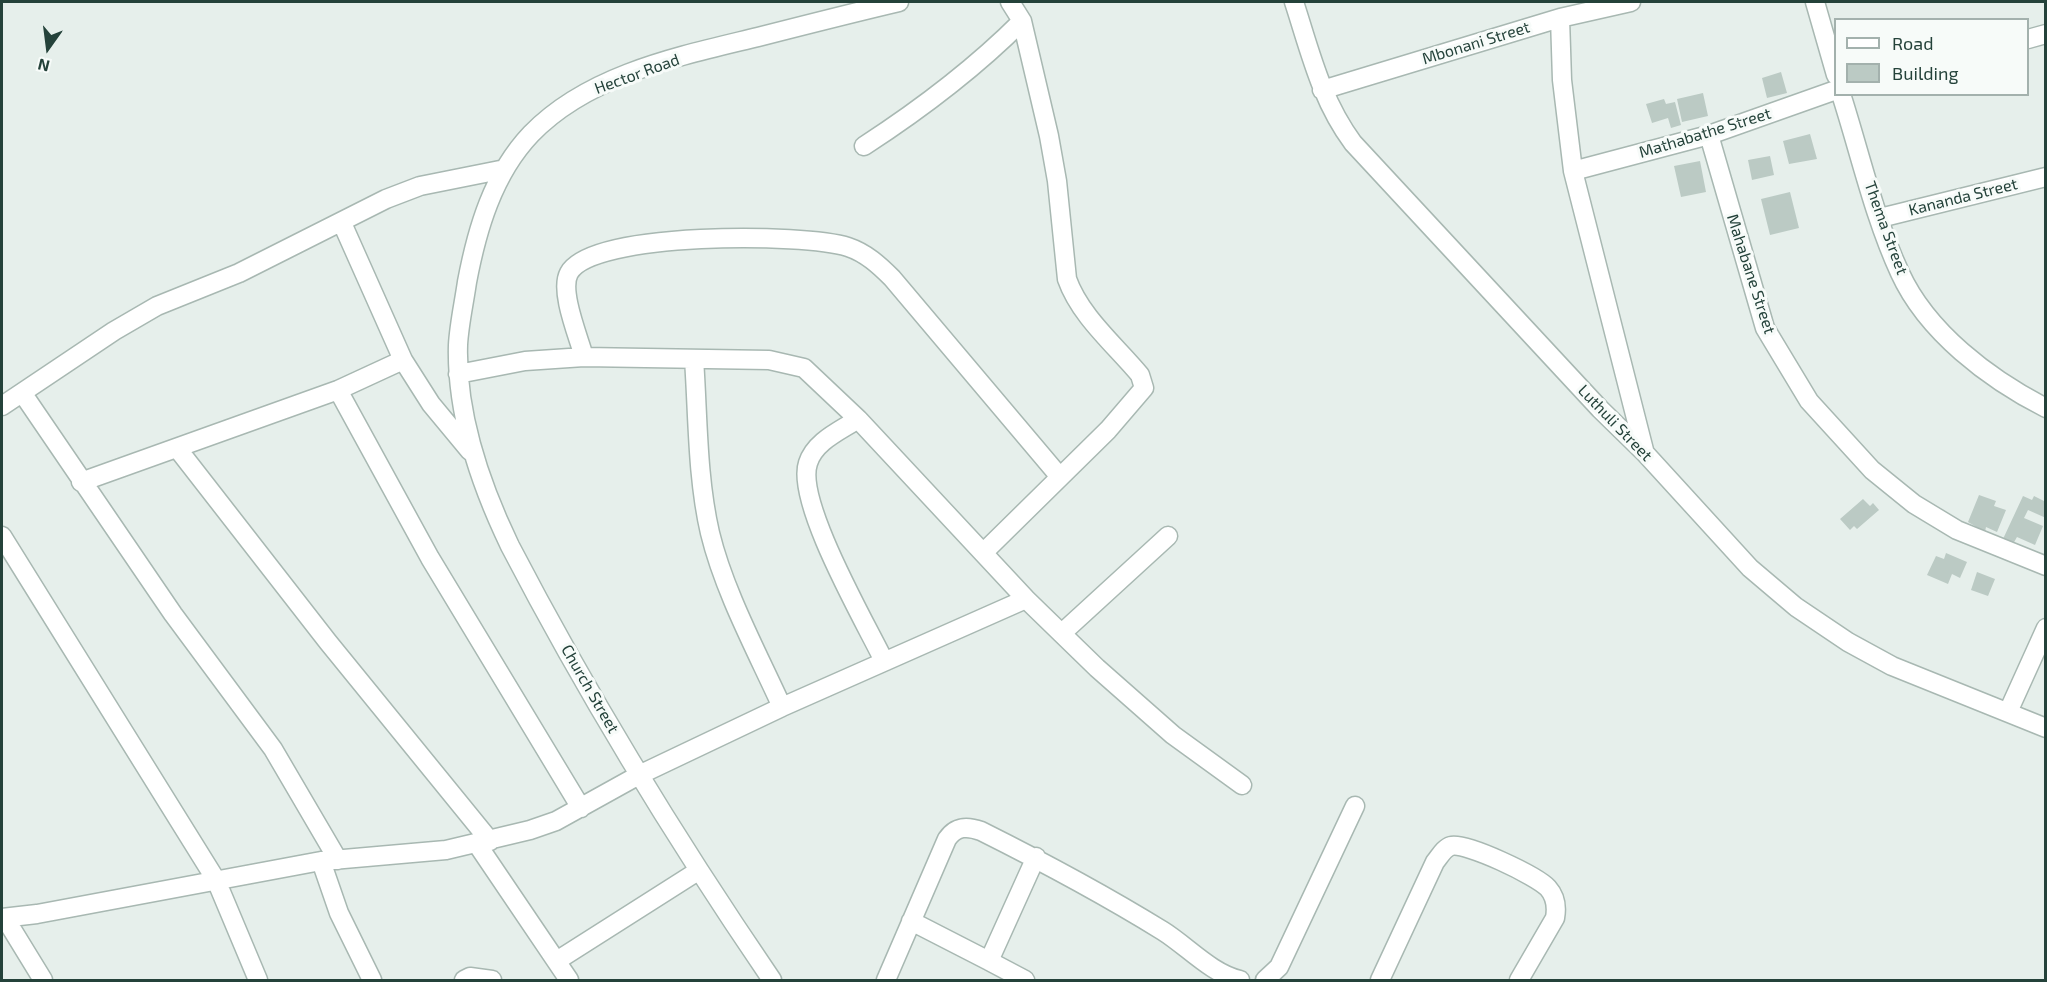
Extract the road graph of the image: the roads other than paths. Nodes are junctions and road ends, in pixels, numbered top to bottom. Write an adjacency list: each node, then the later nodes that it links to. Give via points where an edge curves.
1 (899, 2): 16 (street, Hector Road, via 689,55 608,81 585,93 531,134)
2 (1010, 2): 7 (street)
3 (1294, 2): 11 (street, Luthuli Street)
4 (1631, 2): 6 (street, Mbonani Street)
5 (1815, 2): 10 (street)
6 (1560, 18): 11 (street, Mbonani Street); 17 (street, via 1562,80)
7 (1022, 21): 15 (street, via 921,109); 33 (street, via 1053,161 1072,294 1143,381 1142,393)
8 (2046, 34): 9 (street)
9 (2029, 39)
10 (1834, 68)
11 (1322, 90): 31 (street, Luthuli Street, via 1353,143)
12 (1834, 91): 14 (street, Mathabathe Street)
13 (1842, 96): 19 (street, Thema Street)
14 (1709, 135): 17 (street, Mathabathe Street); 38 (street, Mahabane Street, via 1765,328 1809,401 1872,470 1914,504 1957,530)
15 (864, 146)
16 (505, 169): 20 (street, via 420,186); 24 (street, Hector Road, via 487,208 471,265 458,344)
17 (1573, 171): 31 (street)
18 (2046, 177): 19 (street, Kananda Street)
19 (1880, 218): 28 (street, Thema Street, via 1901,275 1940,330 2016,393)
20 (342, 223): 23 (street); 26 (street, via 239,273 157,306 85,349)
21 (584, 357): 22 (street); 24 (street, via 515,362); 33 (street, via 565,285 572,268 585,261 644,243 677,240 783,239 839,244 866,255 892,278)
22 (694, 359): 29 (street, via 769,360 796,365 810,373); 43 (street, via 704,495 711,536)
23 (403, 360): 25 (street); 32 (street, via 431,405)
24 (458, 374): 32 (street, Church Street)
25 (338, 390): 30 (street); 49 (street, via 456,604)
26 (23, 394): 27 (street); 34 (street)
27 (2, 406)
28 (2046, 408)
29 (858, 419): 37 (street); 42 (street, via 814,452 806,472 807,491 813,514)
30 (177, 448): 34 (street); 50 (street)
31 (1644, 452): 44 (street, Luthuli Street, via 1750,568 1796,608 1892,666)
32 (475, 457): 46 (street, Church Street, via 514,554)
33 (1060, 477): 37 (street)
34 (81, 482): 52 (street, via 273,749)
35 (2, 536): 54 (street)
36 (1168, 536): 41 (street)
37 (984, 552): 39 (street)
38 (2046, 566)
39 (1026, 599): 41 (street); 42 (street)
40 (2046, 628): 44 (street)
41 (1062, 633): 47 (street, via 1132,701)
42 (884, 661): 43 (street)
43 (782, 707): 46 (street)
44 (2008, 712): 45 (street, Luthuli Street)
45 (2046, 728)
46 (639, 775): 49 (street); 53 (street, Church Street)
47 (1242, 785)
48 (1355, 806): 69 (street, via 1279,967)
49 (581, 808): 50 (street, via 556,821)
50 (483, 843): 52 (street, via 417,854); 57 (street)
51 (1036, 857): 56 (street, via 981,831 968,827 956,830 947,839); 58 (street); 68 (street)
52 (329, 860): 54 (street); 61 (street, via 339,913)
53 (698, 871): 57 (street); 65 (street, Church Street)
54 (216, 880): 55 (street); 60 (street)
55 (3, 918): 59 (street)
56 (911, 921): 58 (street); 66 (street)
57 (558, 960): 64 (street)
58 (988, 961): 67 (street)
59 (43, 981)
60 (258, 981)
61 (372, 981)
62 (464, 981): 63 (street, via 482,977)
63 (492, 981)
64 (569, 981)
65 (772, 981)
66 (886, 981)
67 (1025, 981)
68 (1240, 981)
69 (1265, 981)
70 (1380, 981): 71 (street, via 1435,862 1454,845 1534,877 1553,895 1555,918)
71 (1519, 981)

